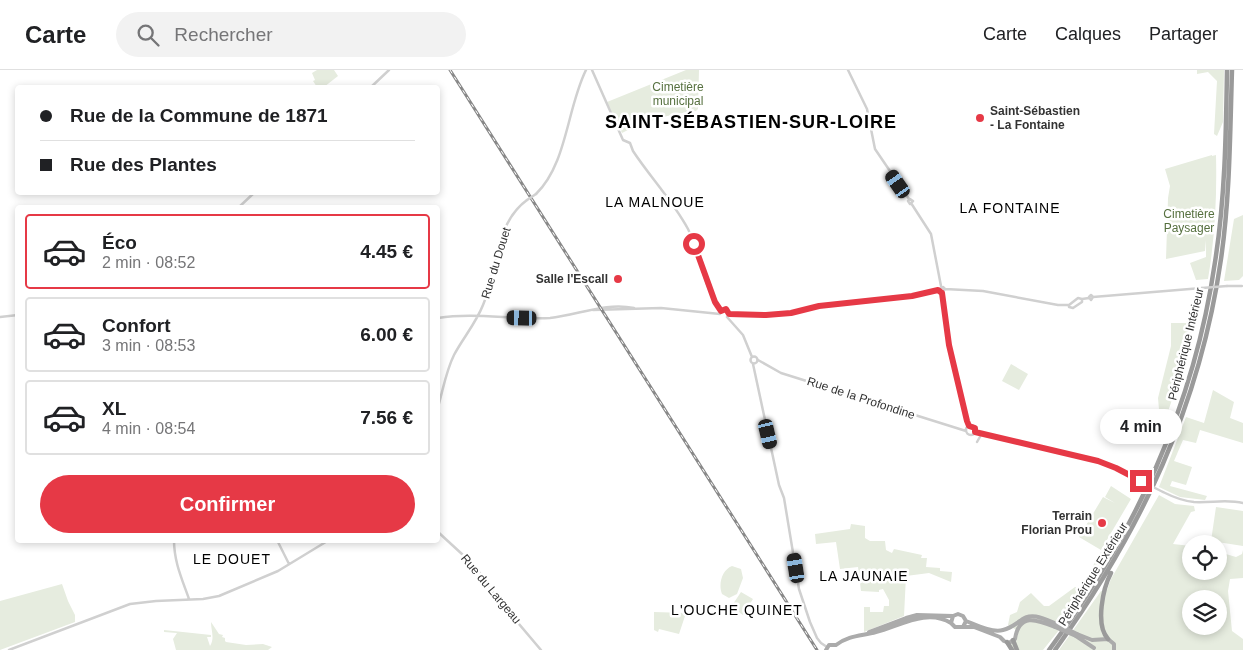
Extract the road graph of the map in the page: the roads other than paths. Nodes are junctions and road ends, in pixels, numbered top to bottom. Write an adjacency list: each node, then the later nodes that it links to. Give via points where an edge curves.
1 (389, 70): 7 (street)
2 (848, 70): 11 (street, via 867,109 875,149 912,200 931,234)
3 (1227, 70): 52 (highway, Périphérique Intérieur, via 1218,241 1210,297 1190,375 1167,444 1136,512 1101,574)
4 (1232, 70): 37 (highway, Périphérique Extérieur, via 1227,209 1219,274 1206,335 1173,441 1146,504)
5 (586, 71): 6 (street, Rue du Douet); 19 (street, Rue du Douet, bridge, via 555,164 545,184 516,210 505,228 485,302)
6 (592, 71): 17 (street, via 623,140 630,143 632,151 689,232)
7 (373, 85)
8 (252, 195): 9 (street)
9 (241, 205)
10 (1243, 285): 12 (street, bridge, via 1093,297 1092,300 1078,298 1069,305 984,291)
11 (942, 286): 12 (street); 13 (street)
12 (945, 289): 14 (street)
13 (938, 290): 14 (street); 20 (street, via 819,306 791,313)
14 (942, 293): 27 (street, via 949,345)
15 (634, 308): 16 (street); 16 (street); 17 (street)
16 (593, 310): 19 (street, via 550,318)
17 (721, 312): 20 (street, via 723,318); 20 (street, via 726,309)
18 (15, 315): 21 (street)
19 (478, 316): 22 (street); 26 (street, Rue du Douet, via 453,357)
20 (728, 316): 23 (street, via 743,335)
21 (0, 317)
22 (440, 318)
23 (752, 357): 24 (street); 25 (street)
24 (758, 360): 25 (street); 28 (street, Rue de la Profondine, via 781,373)
25 (753, 364): 57 (street, via 784,498 802,597 816,636)
26 (440, 399)
27 (969, 426): 28 (street); 29 (street, via 974,427)
28 (966, 431): 29 (street, via 970,435)
29 (975, 432): 30 (street)
30 (981, 435): 31 (street); 32 (street, bridge, via 1098,461 1177,499)
31 (977, 442)
32 (1243, 503)
33 (440, 534): 60 (street, Rue du Largeau, via 475,566)
34 (174, 543): 39 (street, via 175,558)
35 (279, 543): 38 (street)
36 (325, 543): 38 (street)
37 (1117, 557): 51 (highway, via 1102,598 1103,632); 66 (highway, Périphérique Extérieur)
38 (290, 564): 39 (street, via 219,596)
39 (187, 599): 59 (street, via 130,604)
40 (953, 616): 41 (main road, via 962,615); 42 (main road); 48 (main road, via 918,615)
41 (966, 620): 44 (main road); 46 (main road, via 993,630)
42 (951, 623): 44 (main road, via 956,628); 48 (main road, via 941,618 918,619)
43 (1056, 625): 45 (main road, via 1032,616 1022,619); 47 (main road, via 1032,619); 49 (main road, bridge)
44 (964, 627): 50 (main road, via 974,627)
45 (1010, 629): 46 (main road); 47 (main road)
46 (1003, 630): 50 (main road)
47 (1014, 632): 53 (main road)
48 (867, 634): 56 (main road, via 848,637)
49 (1076, 635): 54 (main road); 58 (main road)
50 (1002, 638): 55 (main road)
51 (1108, 638): 54 (main road); 67 (main road, via 1114,644)
52 (1057, 639): 64 (highway); 65 (highway, Périphérique Intérieur)
53 (1013, 640): 55 (main road); 63 (highway)
54 (1098, 640): 58 (main road)
55 (1007, 642): 62 (highway)
56 (836, 645): 57 (main road, via 830,644); 61 (main road)
57 (827, 648)
58 (1094, 649)
59 (9, 650)
60 (541, 650)
61 (839, 650)
62 (1012, 650)
63 (1017, 650)
64 (1044, 650)
65 (1049, 650)
66 (1055, 650)
67 (1114, 650)

